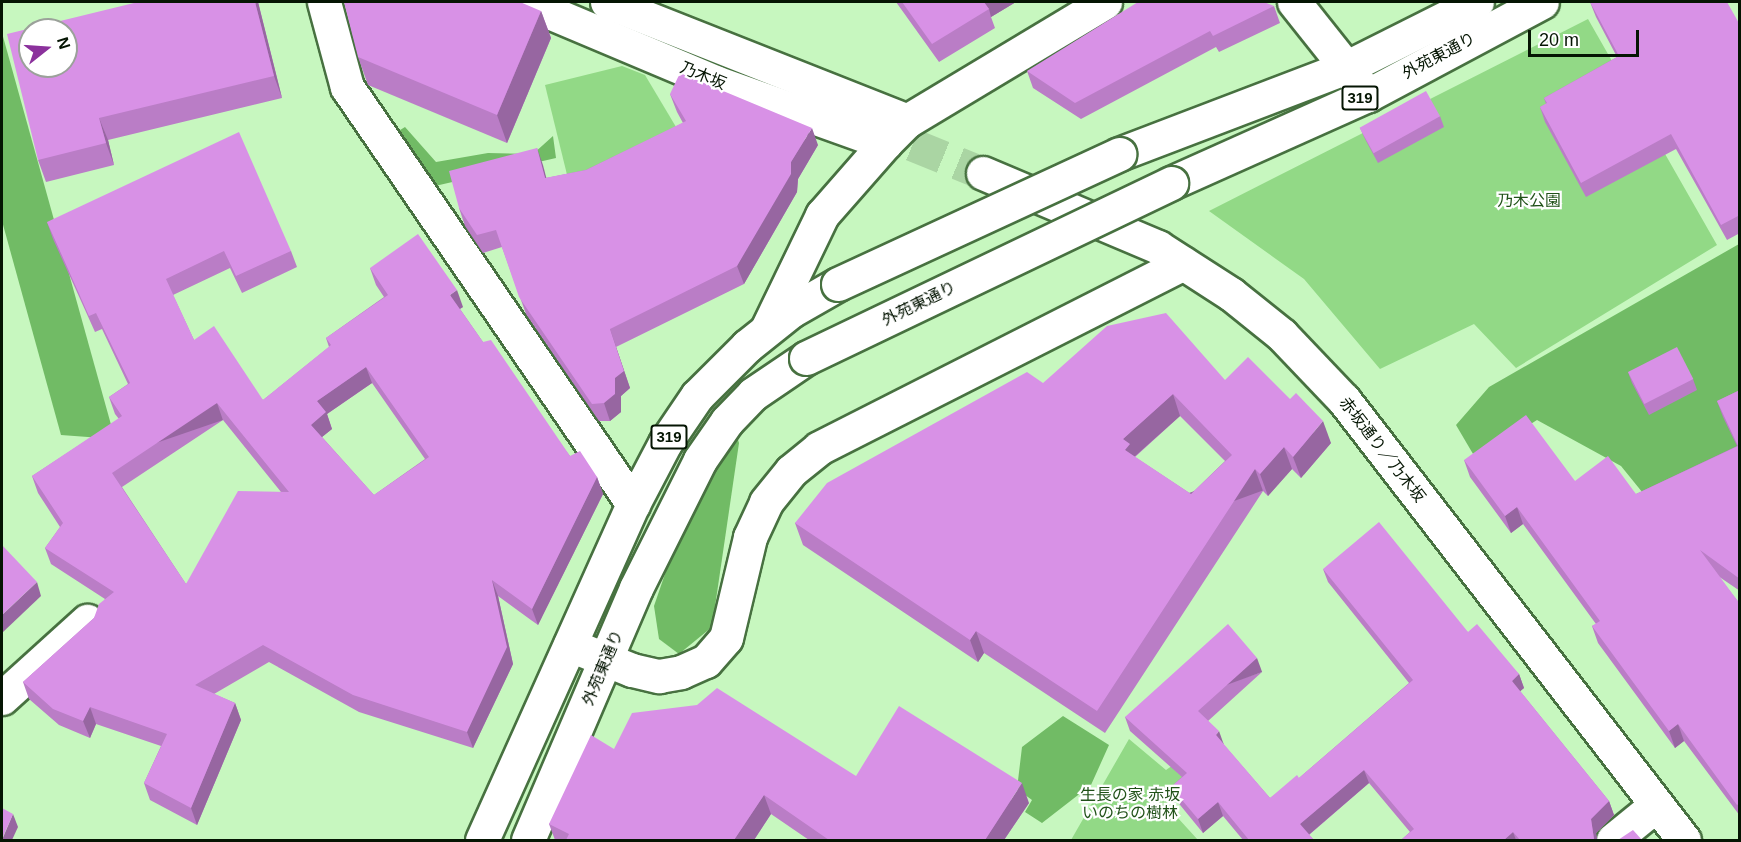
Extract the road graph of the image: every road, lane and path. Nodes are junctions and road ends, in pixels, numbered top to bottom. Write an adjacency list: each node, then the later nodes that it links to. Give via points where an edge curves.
1 (324, 2): 14 (main road, via 347,87)
2 (525, 2): 10 (main road, 乃木坂, via 715,82)
3 (607, 2): 10 (main road, 乃木坂)
4 (1105, 2): 10 (main road)
5 (1294, 2): 8 (main road)
6 (1477, 2): 8 (main road, 外苑東通り / 319)
7 (1542, 2): 9 (main road, 外苑東通り / 319)
8 (1349, 66): 9 (main road); 13 (main road, 外苑東通り / 319, bridge, via 1119,154 838,284)
9 (1368, 94): 17 (main road, 外苑東通り / 319, bridge, via 1171,183 806,358 753,394 713,440 636,588)
10 (896, 132): 13 (main road, via 822,215)
11 (983, 173): 12 (main road, 赤坂通り／乃木坂, via 1158,247)
12 (1183, 263): 17 (main road, via 819,448 791,471 766,502 750,537 726,638 706,661 659,676); 19 (main road, 赤坂通り／乃木坂, via 1231,294 1282,335 1344,400)
13 (767, 329): 14 (main road, 外苑東通り / 319, via 697,396 665,444)
14 (633, 504): 16 (main road, 外苑東通り / 319)
15 (87, 621): 18 (main road)
16 (570, 645): 17 (main road); 20 (main road, 外苑東通り / 319)
17 (606, 658): 21 (main road, 外苑東通り / 319)
18 (2, 698)
19 (1656, 805): 22 (main road); 23 (main road, 赤坂通り／乃木坂)
20 (482, 840)
21 (528, 840)
22 (1613, 840)
23 (1684, 840)

